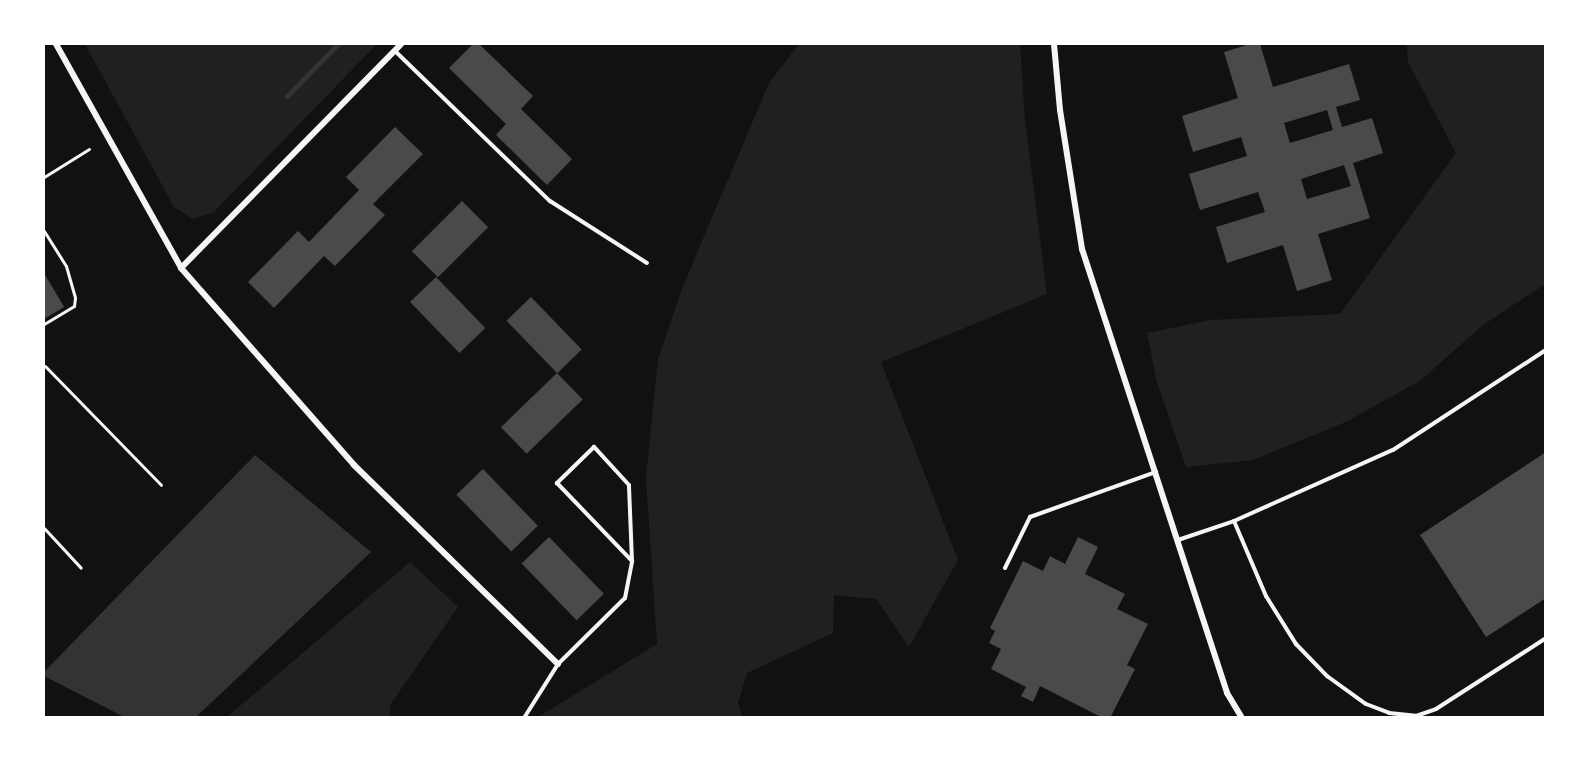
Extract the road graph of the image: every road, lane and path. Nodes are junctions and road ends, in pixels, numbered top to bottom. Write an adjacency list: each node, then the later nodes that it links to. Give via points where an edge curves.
1 (56, 44): 9 (street)
2 (401, 44): 4 (street)
3 (1053, 44): 13 (street, via 1082,249)
4 (394, 50): 8 (lane, via 550,201); 9 (street)
5 (89, 149): 6 (path)
6 (44, 177)
7 (44, 231): 10 (path, via 66,266 75,298 74,306)
8 (647, 263)
9 (181, 268): 22 (street, via 354,465)
10 (44, 324)
11 (1545, 350): 15 (lane, via 1394,450)
12 (45, 366): 14 (path)
13 (1156, 472): 17 (street); 20 (lane, via 1030,517)
14 (161, 485)
15 (1234, 521): 17 (lane); 21 (lane, via 1266,596 1296,644 1327,676 1366,704 1389,713 1416,716 1436,709)
16 (44, 528): 19 (path)
17 (1178, 540): 24 (street, via 1227,693)
18 (632, 561): 18 (lane, via 629,485 594,447 557,483); 22 (lane, via 625,598)
19 (81, 568)
20 (1005, 568)
21 (1545, 638)
22 (558, 664): 23 (lane)
23 (524, 717)
24 (1242, 717)

